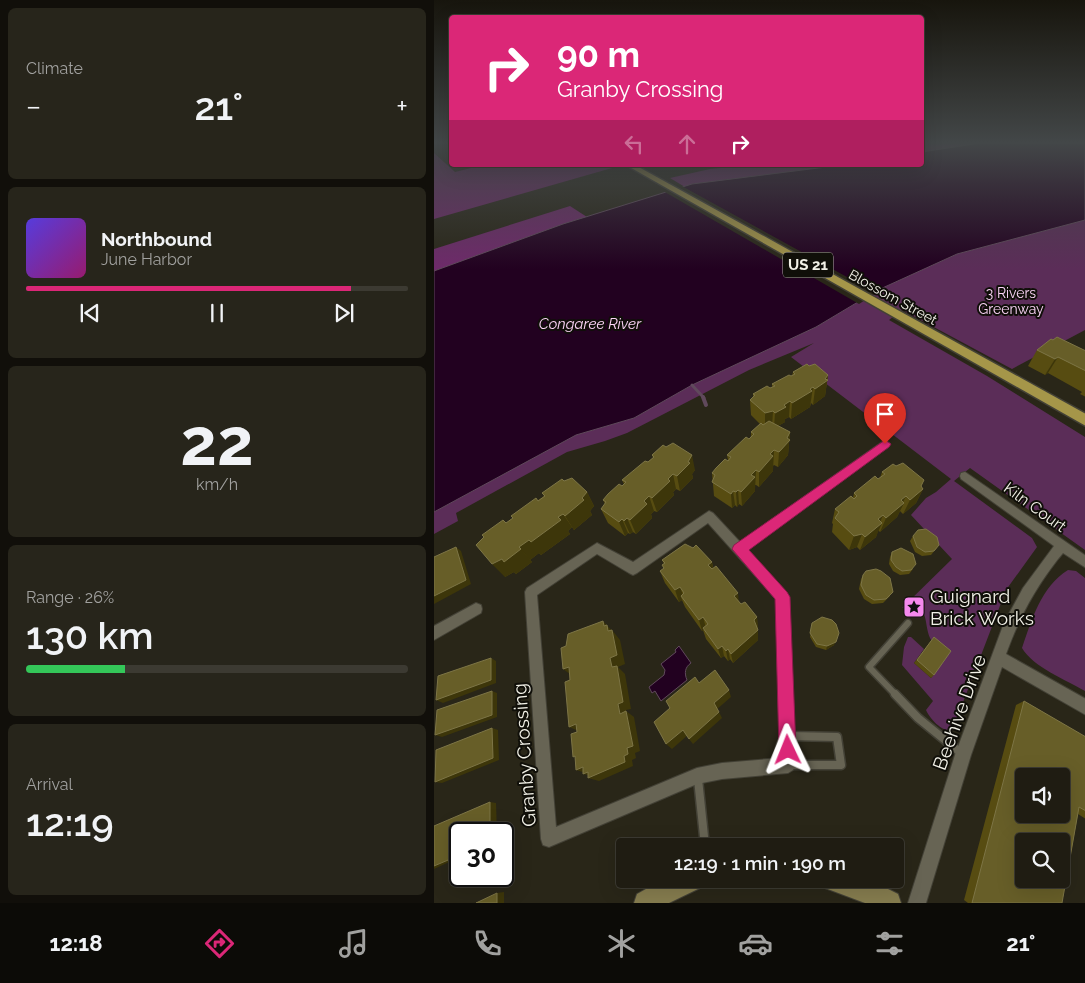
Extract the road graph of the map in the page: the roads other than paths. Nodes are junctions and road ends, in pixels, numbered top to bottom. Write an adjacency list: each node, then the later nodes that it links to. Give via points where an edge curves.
1 (666, 185): 2 (main road, Blossom Street / US 21)
2 (1085, 421)
3 (885, 444): 6 (street)
4 (965, 476): 5 (street, Kiln Court)
5 (1061, 546): 7 (street, Kiln Court); 11 (street, Beehive Drive, via 1019,604)
6 (739, 549): 13 (street, Granby Crossing, via 782,597); 16 (street, Granby Crossing, via 708,516 633,569 597,548 531,592 549,839)
7 (1085, 564)
8 (476, 609): 10 (street)
9 (908, 623): 14 (lane, via 869,667 918,718)
10 (434, 633)
11 (1000, 658): 12 (street); 14 (street, Beehive Drive)
12 (1085, 708)
13 (787, 736): 15 (street, Granby Crossing); 15 (lane, via 838,737 841,765)
14 (963, 755): 22 (street, Beehive Drive)
15 (788, 765): 16 (street, Granby Crossing, via 722,770)
16 (697, 776): 17 (lane)
17 (704, 838)
18 (671, 888): 20 (street)
19 (860, 888): 21 (street)
20 (646, 903)
21 (889, 903)
22 (917, 903)

